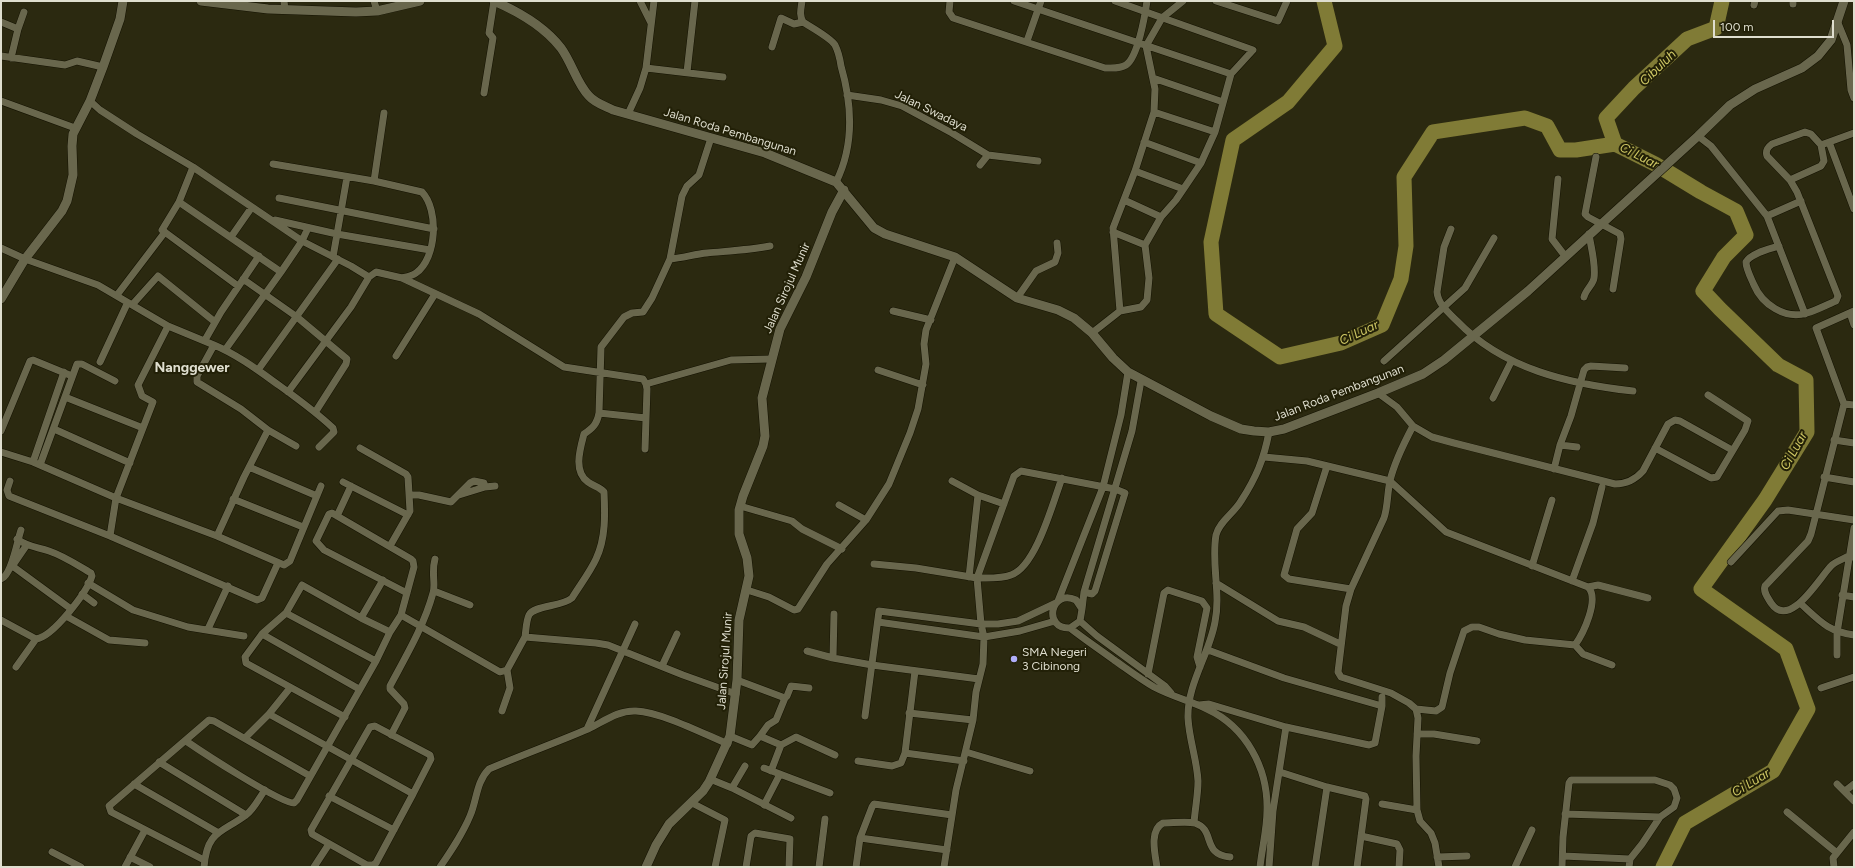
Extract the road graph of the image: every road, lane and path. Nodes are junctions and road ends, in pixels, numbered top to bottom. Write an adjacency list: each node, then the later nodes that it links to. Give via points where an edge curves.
1 (123, 1): 36 (street, via 120,19)
2 (201, 1): 19 (street)
3 (374, 1): 21 (street)
4 (418, 1): 21 (street)
5 (494, 1): 42 (street, via 489,33 493,38); 50 (street, Jalan Roda Pembangunan, via 521,15 560,47 589,96 599,104)
6 (640, 1): 27 (street)
7 (654, 1): 27 (street)
8 (695, 1): 38 (street)
9 (802, 1): 26 (street, via 800,14)
10 (950, 1): 30 (street, via 951,17)
11 (1014, 1): 20 (street)
12 (1041, 1): 20 (street)
13 (1115, 1): 23 (street)
14 (1147, 1): 23 (street)
15 (1183, 1): 24 (street)
16 (1216, 1): 17 (street, via 1278,21)
17 (1287, 1)
18 (1844, 1): 28 (street, Jalan Roda Pembangunan)
19 (285, 5): 21 (street)
20 (1038, 8): 30 (street); 31 (street)
21 (377, 11)
22 (24, 12): 29 (street)
23 (1146, 12): 24 (street); 31 (street)
24 (1162, 18): 32 (street); 39 (street, via 1253,50)
25 (1, 22): 29 (street)
26 (803, 22): 33 (street, via 794,24 781,18); 43 (street, via 834,44 844,74)
27 (651, 23): 37 (street)
28 (1838, 23): 44 (street, via 1847,45); 54 (street, Jalan Roda Pembangunan, via 1831,40 1811,63 1740,98)
29 (18, 29): 35 (street)
30 (1027, 41): 31 (street, via 1105,68 1126,65 1132,60)
31 (1137, 44): 32 (street)
32 (1146, 46): 39 (street); 41 (street)
33 (772, 47)
34 (1, 56): 35 (street)
35 (11, 58): 36 (street, via 65,65 77,61)
36 (103, 67): 46 (street)
37 (646, 68): 38 (street); 50 (street)
38 (687, 72): 40 (street)
39 (1231, 74): 47 (street)
40 (723, 77)
41 (1153, 78): 47 (street); 48 (street)
42 (484, 93)
43 (847, 95): 59 (street, Jalan Swadaya, via 902,106); 71 (street, via 849,137 844,165)
44 (1854, 98)
45 (1, 100): 51 (street)
46 (90, 101): 51 (street); 65 (street, via 137,134)
47 (1223, 102): 52 (street)
48 (1154, 112): 52 (street); 56 (street)
49 (384, 113): 70 (street)
50 (628, 114): 55 (street, Jalan Roda Pembangunan)
51 (75, 128): 105 (street, via 72,146 73,181 67,201)
52 (1215, 132): 62 (street)
53 (1854, 133): 57 (street)
54 (1698, 136): 81 (street, via 1710,146); 84 (street, Jalan Roda Pembangunan)
55 (711, 138): 71 (street, Jalan Roda Pembangunan, via 765,153); 106 (street, via 699,175 687,186 682,196)
56 (1144, 142): 62 (street); 66 (street)
57 (1829, 142): 58 (street); 79 (street)
58 (1821, 145): 69 (street, via 1824,160 1821,166); 69 (street, via 1811,134 1805,132 1768,147 1767,156)
59 (988, 155): 61 (street); 64 (street)
60 (1596, 157): 84 (street, via 1585,214)
61 (1038, 161)
62 (1201, 163): 72 (street)
63 (273, 164): 67 (street)
64 (980, 165)
65 (193, 167): 77 (street); 78 (street)
66 (1135, 171): 72 (street); 75 (street)
67 (347, 177): 70 (street); 80 (street)
68 (1558, 179): 102 (street, via 1552,239)
69 (1790, 180): 76 (street)
70 (374, 182): 86 (street, via 422,192 429,203)
71 (836, 182): 73 (street, Jalan Roda Pembangunan)
72 (1183, 189): 82 (street)
73 (844, 190): 103 (street, Jalan Roda Pembangunan, via 874,228); 137 (street, Jalan Sirojul Munir, via 780,329)
74 (279, 198): 80 (street)
75 (1124, 200): 82 (street); 89 (street)
76 (1801, 201): 81 (street); 124 (street, via 1838,296 1836,301)
77 (179, 202): 88 (street, via 163,227); 92 (street)
78 (252, 207): 83 (street); 92 (street)
79 (1854, 209)
80 (342, 210): 86 (street); 90 (street)
81 (1767, 216): 98 (street)
82 (1161, 217): 96 (street)
83 (271, 219): 85 (street); 94 (street)
84 (1601, 224): 91 (street, Jalan Roda Pembangunan); 112 (street, via 1621,236)
85 (308, 228): 90 (street); 94 (street)
86 (434, 229): 100 (street)
87 (1451, 229): 120 (street, via 1444,247 1437,292 1437,298)
88 (166, 232): 111 (street); 114 (street)
89 (1113, 232): 96 (street); 122 (street)
90 (338, 234): 100 (street); 104 (street)
91 (1589, 234): 102 (street, Jalan Roda Pembangunan); 116 (street, via 1594,278)
92 (231, 237): 101 (street)
93 (1494, 238): 120 (street, via 1469,283)
94 (302, 241): 104 (street); 107 (street)
95 (1057, 243): 117 (street, via 1058,253 1055,262 1036,271)
96 (1145, 245): 122 (street, via 1149,278 1147,300 1141,307)
97 (770, 246): 106 (street)
98 (1779, 246): 124 (street); 124 (street, via 1748,259 1746,265 1758,296 1763,301 1778,310)
99 (1, 248): 105 (street)
100 (430, 250): 109 (street, via 417,272)
101 (259, 256): 107 (street); 110 (street)
102 (1565, 256): 131 (street, Jalan Roda Pembangunan)
103 (955, 257): 117 (street, Jalan Roda Pembangunan); 126 (street)
104 (336, 258): 108 (street); 125 (street)
105 (25, 259): 114 (street, via 98,285); 118 (street)
106 (670, 259): 145 (street, via 646,309 624,317 602,344)
107 (281, 272): 115 (street)
108 (369, 277): 109 (street, via 376,272); 133 (street, via 351,307)
109 (402, 278): 113 (street)
110 (243, 279): 111 (street); 115 (street)
111 (238, 286): 127 (street)
112 (1613, 289)
113 (436, 294): 136 (street); 145 (street, via 502,327 557,363)
114 (118, 295): 119 (street)
115 (265, 295): 125 (street); 135 (street)
116 (1584, 297)
117 (1016, 298): 130 (street, Jalan Roda Pembangunan, via 1066,314)
118 (1, 299)
119 (130, 305): 127 (street, via 158,276); 129 (street); 139 (street)
120 (1444, 308): 131 (street); 138 (street)
121 (893, 311): 126 (street)
122 (1120, 312): 130 (street)
123 (1852, 312): 128 (street); 159 (street, via 1816,328)
124 (1805, 314)
125 (297, 317): 133 (street); 142 (street)
126 (931, 320): 152 (street, via 924,344 926,364)
127 (215, 322): 132 (street)
128 (1854, 325)
129 (168, 326): 132 (street); 165 (street, via 138,385 142,396 153,402)
130 (1092, 333): 146 (street, Jalan Roda Pembangunan)
131 (1472, 338): 140 (street); 155 (street, Jalan Roda Pembangunan, via 1423,374)
132 (205, 340): 134 (street)
133 (325, 340): 153 (street); 161 (street, via 346,357 347,362)
134 (214, 345): 135 (street); 167 (street, via 196,376 197,382 241,409)
135 (225, 350): 142 (street)
136 (396, 356)
137 (770, 359): 151 (street, via 730,360); 209 (street, Jalan Sirojul Munir, via 762,398 765,436 763,446)
138 (1384, 361)
139 (100, 362)
140 (1511, 362): 150 (street, via 1542,374); 158 (street)
141 (1625, 368): 150 (street, via 1587,367)
142 (258, 370): 153 (street)
143 (878, 370): 152 (street)
144 (64, 372): 147 (street); 168 (street, via 30,361); 182 (street)
145 (599, 372): 151 (street, via 643,379); 162 (street)
146 (1128, 372): 149 (street, Jalan Roda Pembangunan); 198 (street, via 1121,415)
147 (72, 376): 148 (street, via 77,364 80,363); 157 (street)
148 (115, 381)
149 (1141, 381): 169 (street, Jalan Roda Pembangunan, via 1241,429); 200 (street, via 1132,431)
150 (1580, 383): 154 (street); 172 (street)
151 (646, 384): 163 (street)
152 (923, 385): 213 (street, via 910,434 895,470)
153 (288, 392): 161 (street)
154 (1633, 392)
155 (1378, 393): 164 (street, via 1393,404); 169 (street, Jalan Roda Pembangunan)
156 (1708, 395): 179 (street, via 1748,421)
157 (65, 397): 165 (street); 166 (street)
158 (1493, 398)
159 (1844, 404): 160 (street); 170 (street)
160 (1854, 405)
161 (316, 411): 174 (street, via 334,429)
162 (599, 413): 163 (street); 278 (street, via 597,423 584,434 579,469 587,482 604,492 601,546 572,598 564,603 530,613)
163 (646, 418): 178 (street)
164 (1413, 426): 187 (street, via 1432,437); 192 (street)
165 (143, 428): 183 (street)
166 (54, 430): 183 (street); 184 (street)
167 (268, 430): 173 (street); 186 (street)
168 (1, 431)
169 (1269, 432): 181 (street)
170 (1834, 440): 171 (street); 188 (street)
171 (1854, 443)
172 (1560, 445): 175 (street); 187 (street)
173 (296, 446)
174 (319, 447)
175 (1577, 447)
176 (360, 448): 201 (street, via 407,474)
177 (1655, 448): 179 (street, via 1668,424 1675,420); 179 (street, via 1713,478 1717,477); 187 (street, via 1638,477 1623,484 1607,483)
178 (645, 449)
179 (1732, 450)
180 (1, 452): 182 (street)
181 (1264, 457): 185 (street, via 1307,461); 237 (street, via 1241,502 1218,528 1214,553)
182 (32, 462): 184 (street)
183 (130, 463): 204 (street)
184 (40, 465): 204 (street)
185 (1328, 466): 192 (street); 240 (street, via 1312,513 1298,529 1284,575 1288,579)
186 (249, 467): 203 (street); 205 (street)
187 (1554, 469)
188 (1824, 477): 194 (street); 211 (street)
189 (1062, 478): 198 (street); 207 (street, via 1018,472 1014,476); 233 (street, via 1036,549 1021,569 1010,576)
190 (10, 481): 218 (street, via 7,490 9,496)
191 (952, 481): 202 (street)
192 (1390, 481): 230 (street, via 1446,532); 240 (street, via 1384,518)
193 (343, 482): 196 (street)
194 (1854, 482)
195 (321, 486): 203 (street)
196 (351, 486): 210 (street); 212 (street)
197 (495, 486): 201 (street, via 459,495 448,503)
198 (1103, 487): 200 (street); 249 (street)
199 (1602, 487): 235 (street, via 1593,523)
200 (1115, 489): 243 (street); 243 (street, via 1124,491 1125,495 1096,591 1092,594)
201 (414, 495): 210 (street)
202 (978, 495): 207 (street); 231 (street)
203 (317, 496): 215 (street)
204 (116, 498): 218 (street); 219 (street)
205 (233, 499): 215 (street); 219 (street)
206 (1552, 500): 230 (street)
207 (1004, 504): 233 (street)
208 (839, 505): 213 (street)
209 (740, 506): 223 (street, via 792,521 802,529); 241 (street, Jalan Sirojul Munir, via 739,534 749,566)
210 (408, 515): 222 (street)
211 (1815, 515): 214 (street); 226 (street, via 1778,511); 250 (street, via 1808,541 1764,589 1773,606 1790,610)
212 (337, 516): 222 (street); 234 (street, via 327,516 316,541 318,545)
213 (866, 520): 223 (street)
214 (1854, 520)
215 (303, 527): 227 (street, via 290,561 286,565)
216 (1854, 528): 224 (street)
217 (21, 530): 220 (street)
218 (110, 536): 238 (street)
219 (217, 536): 227 (street)
220 (17, 539): 221 (street); 229 (street)
221 (26, 546): 229 (street); 236 (street, via 62,556 91,573)
222 (390, 546): 244 (street, via 413,561)
223 (842, 549): 241 (street, via 820,574 798,609 794,610 769,597)
224 (1851, 557): 246 (street); 250 (street, via 1832,566)
225 (435, 559): 242 (street, via 432,569)
226 (1731, 562)
227 (278, 563): 238 (street, via 260,600)
228 (874, 564): 231 (street)
229 (11, 566): 232 (street, via 4,578); 253 (street)
230 (1532, 566): 235 (street)
231 (969, 577): 233 (street)
232 (1, 578)
233 (978, 578): 266 (street)
234 (383, 580): 244 (street); 259 (street)
235 (1572, 581): 239 (street)
236 (88, 583): 245 (street); 269 (street, via 133,610 188,626)
237 (1216, 583): 283 (street, via 1278,621 1304,627); 285 (street, via 1216,621)
238 (228, 586): 269 (street)
239 (1588, 587): 248 (street, via 1598,585); 284 (street, via 1592,601 1586,626)
240 (1351, 589): 283 (street)
241 (747, 590): 301 (street, Jalan Sirojul Munir, via 739,620)
242 (434, 591): 252 (street); 267 (street)
243 (1084, 592): 254 (street)
244 (408, 593): 257 (street)
245 (82, 594): 251 (street); 253 (street)
246 (1842, 595): 247 (street); 272 (street)
247 (1854, 597)
248 (1648, 598)
249 (1057, 602): 254 (street, via 1064,598 1072,598); 261 (street); 262 (street, via 1052,612)
250 (1800, 603): 272 (street)
251 (94, 604)
252 (470, 605)
253 (70, 609): 258 (street)
254 (1082, 609): 263 (street)
255 (286, 613): 259 (street, via 302,585); 273 (street); 290 (street)
256 (834, 614): 289 (street)
257 (401, 615): 267 (street); 271 (street)
258 (66, 616): 280 (street, via 48,635); 281 (street, via 108,640)
259 (361, 618): 271 (street)
260 (1, 620): 280 (street)
261 (1018, 621): 266 (street); 270 (street)
262 (1055, 621): 268 (street, via 1061,627); 270 (street)
263 (1080, 621): 268 (street); 277 (street)
264 (878, 622): 266 (street, via 878,613 883,611); 279 (street); 291 (street)
265 (635, 624): 286 (street)
266 (981, 624): 279 (street)
267 (419, 626): 296 (street, via 500,672); 323 (street, via 390,686 405,708)
268 (1070, 628): 282 (street)
269 (208, 629): 276 (street)
270 (1020, 631): 279 (street)
271 (390, 632): 290 (street)
272 (1836, 633): 275 (street); 288 (street)
273 (262, 634): 302 (street, via 245,656 246,661); 305 (street)
274 (677, 634): 293 (street)
275 (1854, 635)
276 (244, 636)
277 (1097, 636): 282 (street); 298 (street)
278 (526, 637): 286 (street, via 596,643); 296 (street)
279 (984, 637): 300 (street, via 983,664)
280 (36, 639): 294 (street)
281 (145, 643)
282 (1092, 644): 306 (street, via 1143,681)
283 (1340, 644): 313 (street, via 1337,668 1339,675 1391,693)
284 (1575, 645): 292 (street, via 1583,654); 313 (street, via 1526,640 1479,627 1468,629 1464,631 1450,673 1442,707 1436,710)
285 (1208, 650): 295 (street); 312 (street, via 1284,678)
286 (623, 651): 293 (street); 321 (street)
287 (806, 651): 289 (street)
288 (1837, 655)
289 (833, 658): 291 (street)
290 (376, 661): 305 (street)
291 (872, 665): 297 (street); 317 (street)
292 (1612, 665)
293 (662, 666): 307 (street)
294 (16, 667)
295 (1200, 667): 298 (street, via 1197,657 1207,608 1202,601 1168,590 1164,593); 310 (street)
296 (507, 670): 314 (street, via 510,688)
297 (915, 671): 300 (street); 316 (street)
298 (1148, 674): 306 (street)
299 (1854, 677): 304 (street)
300 (979, 679): 319 (street)
301 (737, 680): 307 (street, Jalan Sirojul Munir); 309 (street)
302 (290, 688): 315 (street); 318 (street)
303 (809, 688): 309 (street, via 791,686)
304 (1821, 688)
305 (359, 689): 318 (street)
306 (1171, 693): 310 (street)
307 (736, 694): 326 (street, Jalan Sirojul Munir)
308 (1382, 697): 312 (street)
309 (785, 698): 324 (street, via 776,720 768,725)
310 (1189, 702): 311 (street); 367 (street, via 1188,718 1198,781)
311 (1199, 705): 320 (street, via 1209,704); 359 (street, via 1226,721 1254,752)
312 (1382, 706): 320 (street, via 1373,745)
313 (1416, 709): 322 (street)
314 (502, 711)
315 (269, 714): 325 (street); 330 (street)
316 (909, 714): 319 (street); 332 (street)
317 (865, 716)
318 (345, 717): 330 (street)
319 (973, 720): 331 (street)
320 (1286, 727): 340 (street)
321 (587, 729): 326 (street, via 612,716 634,710); 390 (street, via 489,769 479,783 470,815 458,841)
322 (1417, 734): 328 (street); 358 (street)
323 (391, 735): 334 (street, via 375,726 370,727); 352 (street, via 428,753 431,757)
324 (760, 736): 326 (street, via 752,745); 329 (street)
325 (245, 738): 327 (street, via 212,720); 342 (street)
326 (729, 740): 343 (street, Jalan Sirojul Munir)
327 (186, 741): 337 (street); 349 (street)
328 (1477, 741)
329 (781, 745): 333 (street, via 796,737); 341 (street, via 767,770)
330 (327, 746): 334 (street); 342 (street)
331 (966, 752): 336 (street); 339 (street)
332 (905, 753): 335 (street, via 903,760 897,765); 336 (street)
333 (836, 755)
334 (350, 760): 352 (street); 353 (street)
335 (858, 761)
336 (964, 761): 363 (street)
337 (159, 762): 344 (street); 362 (street)
338 (745, 766): 348 (street)
339 (1030, 771)
340 (1280, 772): 347 (street); 359 (street)
341 (780, 774): 351 (street); 357 (street)
342 (310, 776): 349 (street, via 294,803)
343 (710, 779): 348 (street); 355 (street, Jalan Sirojul Munir)
344 (134, 784): 368 (street, via 108,809); 371 (street)
345 (1837, 784): 350 (street)
346 (1854, 784): 350 (street)
347 (1327, 787): 373 (street, via 1365,796); 401 (street)
348 (732, 788): 357 (street)
349 (265, 790): 362 (street)
350 (1845, 791): 354 (street)
351 (830, 793)
352 (413, 794): 369 (street)
353 (329, 796): 369 (street); 375 (street, via 311,830 312,834)
354 (1854, 801)
355 (692, 803): 391 (street, Jalan Sirojul Munir, via 674,818 662,833); 392 (street, via 726,820)
356 (1382, 804): 358 (street)
357 (764, 805): 365 (street)
358 (1417, 810): 383 (street, via 1420,821 1431,833)
359 (1270, 811): 399 (street); 400 (street)
360 (1787, 812): 378 (street)
361 (1565, 814): 364 (street); 364 (street, via 1569,783 1573,779 1655,780 1670,785 1676,794 1674,807); 380 (street)
362 (246, 815): 371 (street)
363 (952, 815): 374 (street, via 874,804); 376 (street)
364 (1660, 817): 384 (street)
365 (791, 818)
366 (825, 819): 395 (street)
367 (1194, 823): 382 (street, via 1204,829 1214,852); 398 (street, via 1159,825 1155,834)
368 (145, 830): 381 (street); 385 (street)
369 (394, 830): 375 (street, via 376,863 372,865 367,865)
370 (1532, 830): 405 (street)
371 (218, 832): 385 (street, via 208,848)
372 (1854, 832): 378 (street)
373 (1361, 836): 402 (street); 403 (street, via 1397,844 1400,850)
374 (860, 838): 376 (street); 396 (street)
375 (328, 844): 389 (street)
376 (947, 850): 397 (street)
377 (52, 852): 386 (street)
378 (1837, 853): 408 (street, via 1832,862)
379 (1467, 856): 383 (street)
380 (1563, 856): 384 (street); 406 (street)
381 (130, 857): 387 (street); 388 (street)
382 (1230, 857)
383 (1437, 857): 404 (street)
384 (1630, 859): 407 (street)
385 (204, 863)
386 (81, 867)
387 (125, 867)
388 (150, 867)
389 (314, 867)
390 (440, 867)
391 (646, 867)
392 (715, 867)
393 (746, 867): 394 (street, via 751,836 755,833 790,839)
394 (790, 867)
395 (819, 867)
396 (856, 867)
397 (944, 867)
398 (1157, 867)
399 (1260, 867)
400 (1269, 867)
401 (1315, 867)
402 (1357, 867)
403 (1399, 867)
404 (1439, 867)
405 (1515, 867)
406 (1562, 867)
407 (1629, 867)
408 (1834, 867)

